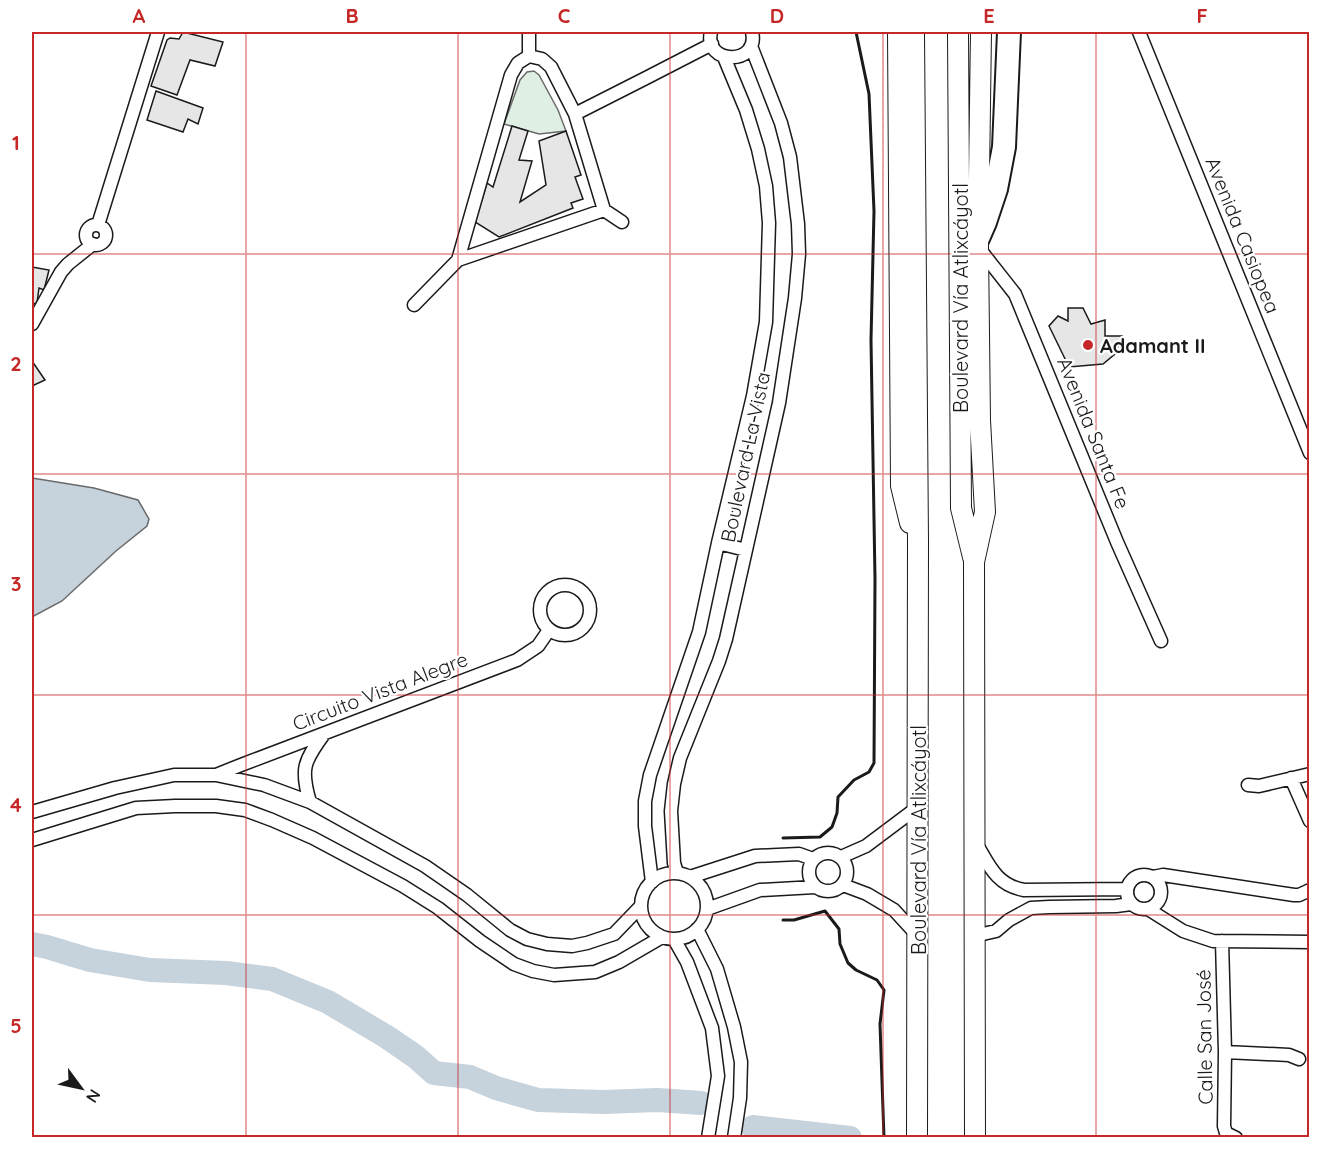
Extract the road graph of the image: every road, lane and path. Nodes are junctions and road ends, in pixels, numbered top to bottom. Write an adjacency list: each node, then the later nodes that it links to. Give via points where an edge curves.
1 (158, 32): 20 (street, via 98,225 86,232 93,244 61,272)
2 (529, 32): 12 (street)
3 (752, 32): 11 (street)
4 (898, 32): 22 (main road, Boulevard Vía Atlixcáyotl, via 901,486)
5 (914, 32): 22 (main road, Boulevard Vía Atlixcáyotl)
6 (958, 32): 25 (main road, Boulevard Vía Atlixcáyotl, via 961,508)
7 (981, 32): 17 (main road, Boulevard Vía Atlixcáyotl)
8 (1009, 32): 17 (highway, via 1004,147 996,189)
9 (1139, 32): 21 (street, Avenida Casiopea)
10 (712, 38): 13 (street, via 716,51); 14 (street, via 646,78)
11 (751, 46): 13 (street, via 735,58); 24 (street, Boulevard La Vista, via 790,157 799,254 778,403)
12 (530, 56): 14 (street, via 551,67); 18 (street, via 518,63 511,75)
13 (724, 57): 23 (street, Boulevard La Vista, via 759,149 769,223 761,356)
14 (574, 114): 15 (street)
15 (604, 210): 16 (street); 18 (street)
16 (622, 222)
17 (978, 243): 25 (main road, Boulevard Vía Atlixcáyotl, via 985,512); 27 (street, Avenida Santa Fe, via 1015,294)
18 (458, 260): 19 (street)
19 (414, 305)
20 (32, 324)
21 (1310, 453)
22 (918, 542): 34 (main road, Boulevard Vía Atlixcáyotl)
23 (718, 543): 24 (street); 44 (street, Boulevard La Vista, via 699,632 650,775 645,826)
24 (746, 550): 41 (street, Boulevard La Vista, via 726,639 680,758 674,784 670,811)
25 (974, 562): 37 (main road, Boulevard Vía Atlixcáyotl)
26 (549, 630): 26 (street, via 560,635 572,634 589,617 590,605 575,586 562,584 543,597 541,621); 28 (street, Circuito Vista Alegre, via 538,646 517,660)
27 (1161, 641)
28 (324, 733): 30 (street, Circuito Vista Alegre); 33 (street, via 309,754 305,769 304,785)
29 (1310, 774): 31 (street)
30 (216, 776): 33 (street, via 264,785); 35 (street, via 174,775)
31 (1291, 778): 32 (street); 36 (street)
32 (1248, 785)
33 (310, 802): 50 (street, via 425,866 527,939 572,946 588,944 614,934)
34 (918, 807): 39 (street, via 866,846); 54 (main road, Boulevard Vía Atlixcáyotl)
35 (32, 812)
36 (1310, 821)
37 (974, 839): 47 (street, via 996,875 1014,888); 55 (main road, Boulevard Vía Atlixcáyotl)
38 (32, 840): 56 (street, via 136,808 216,806 245,810 313,838 403,886 514,964 533,971 554,975 595,972)
39 (841, 857): 40 (street, via 827,853); 45 (street, via 847,871)
40 (813, 859): 42 (street, via 799,854 755,856); 46 (street, via 808,874)
41 (677, 873): 42 (street); 44 (street, via 664,874)
42 (690, 877): 51 (street, via 706,896)
43 (1153, 877): 47 (street, via 1137,876); 48 (street, via 1163,875 1294,895); 52 (street, via 1159,883 1160,899)
44 (652, 882): 50 (street)
45 (843, 885): 46 (street, via 829,892); 54 (street, via 894,910)
46 (815, 887): 51 (street, via 760,890)
47 (1126, 889): 49 (street)
48 (1310, 890)
49 (1131, 904): 52 (street); 55 (street, via 1031,908 996,931)
50 (641, 906): 56 (street, via 651,929)
51 (707, 909): 53 (street)
52 (1148, 909): 57 (street, via 1192,935)
53 (697, 929): 56 (street, via 687,936); 63 (street, via 717,969 741,1062)
54 (918, 935): 64 (main road, Boulevard Vía Atlixcáyotl)
55 (974, 936): 65 (main road, Boulevard Vía Atlixcáyotl)
56 (668, 938): 62 (street, via 687,962 712,1028 718,1076)
57 (1222, 941): 58 (street); 59 (street, Calle San José)
58 (1310, 942)
59 (1225, 1052): 60 (street, via 1289,1055); 61 (street, Calle San José, via 1224,1126)
60 (1299, 1059)
61 (1231, 1135)
62 (708, 1137)
63 (734, 1137)
64 (917, 1137)
65 (975, 1137)

